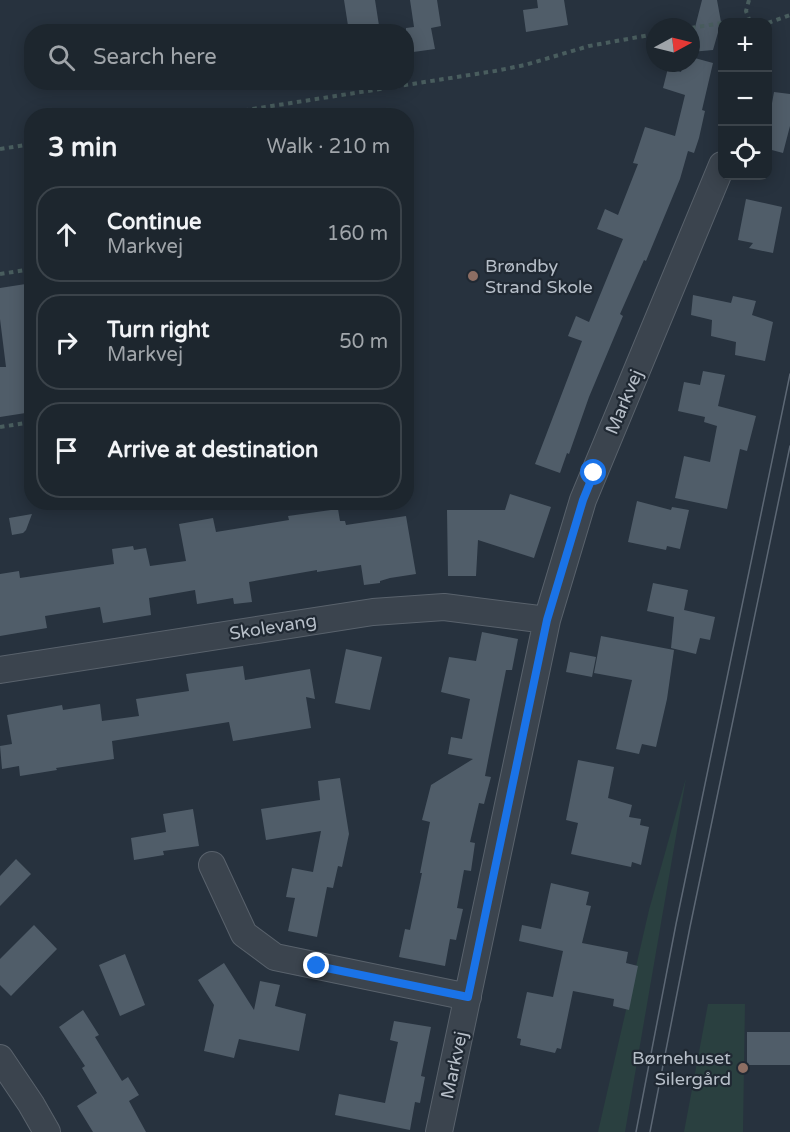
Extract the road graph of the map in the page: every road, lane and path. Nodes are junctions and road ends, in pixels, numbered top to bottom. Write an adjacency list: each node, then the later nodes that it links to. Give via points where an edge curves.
1 (749, 0): 3 (path, via 746,11)
2 (790, 15): 4 (path)
3 (750, 18)
4 (772, 22)
5 (718, 24): 6 (path)
6 (700, 27)
7 (646, 36): 8 (path, via 495,71)
8 (414, 84)
9 (374, 90): 10 (path)
10 (259, 108)
11 (24, 145): 12 (path)
12 (0, 149)
13 (718, 177): 18 (street, Markvej, via 583,500)
14 (24, 270): 15 (path)
15 (0, 274)
16 (24, 423): 17 (path)
17 (0, 427)
18 (547, 620): 19 (street, Skolevang, via 444,607 373,612); 21 (street, Markvej)
19 (0, 670)
20 (212, 865): 21 (street, via 244,934 275,957)
21 (468, 997): 24 (street, Markvej)
22 (0, 1058): 23 (street)
23 (47, 1132)
24 (440, 1132)

